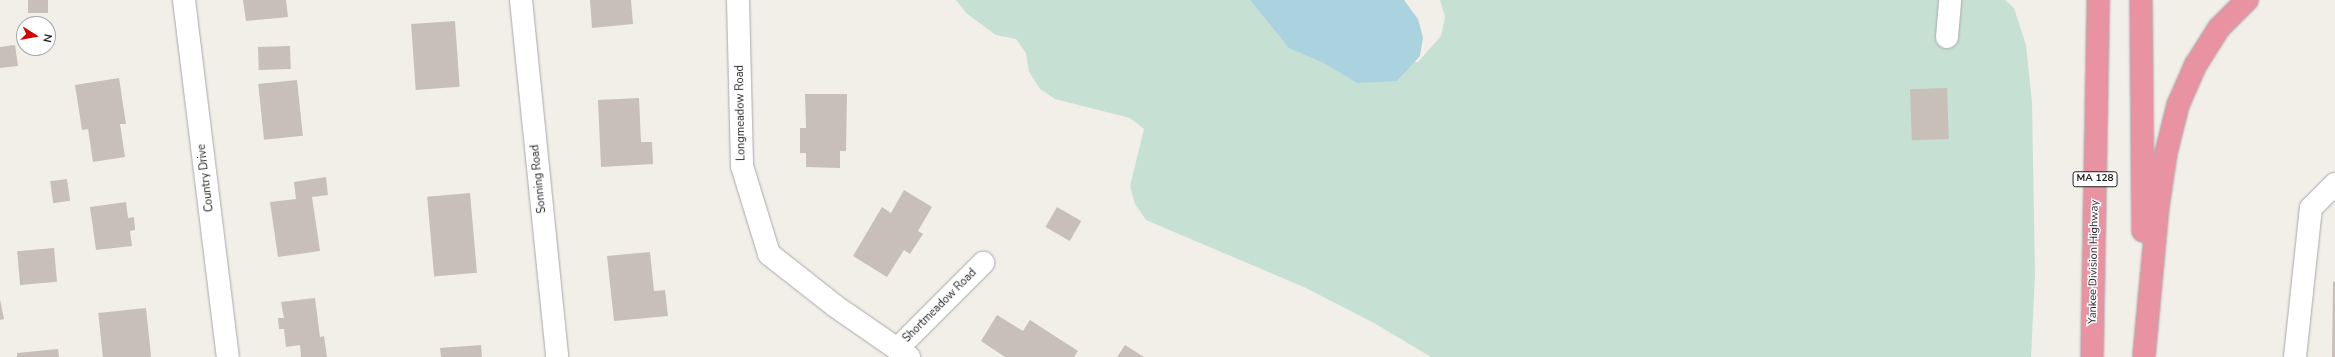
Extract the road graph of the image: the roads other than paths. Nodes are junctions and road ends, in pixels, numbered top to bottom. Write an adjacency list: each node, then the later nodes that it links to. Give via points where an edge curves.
1 (184, 0): 12 (street, Country Drive)
2 (521, 0): 13 (street, Sonning Road)
3 (738, 0): 11 (street, Longmeadow Road, via 742,166 769,254)
4 (1950, 0): 8 (street)
5 (2098, 0): 14 (highway, Yankee Division Highway / MA 128)
6 (2142, 0): 15 (highway)
7 (2247, 0): 15 (highway, via 2220,28 2195,66 2178,105 2166,153 2158,206)
8 (1946, 37)
9 (2335, 184): 16 (street, via 2310,208)
10 (983, 263): 11 (street, Shortmeadow Road)
11 (901, 354)
12 (228, 357)
13 (557, 357)
14 (2092, 357)
15 (2144, 357)
16 (2295, 357)

